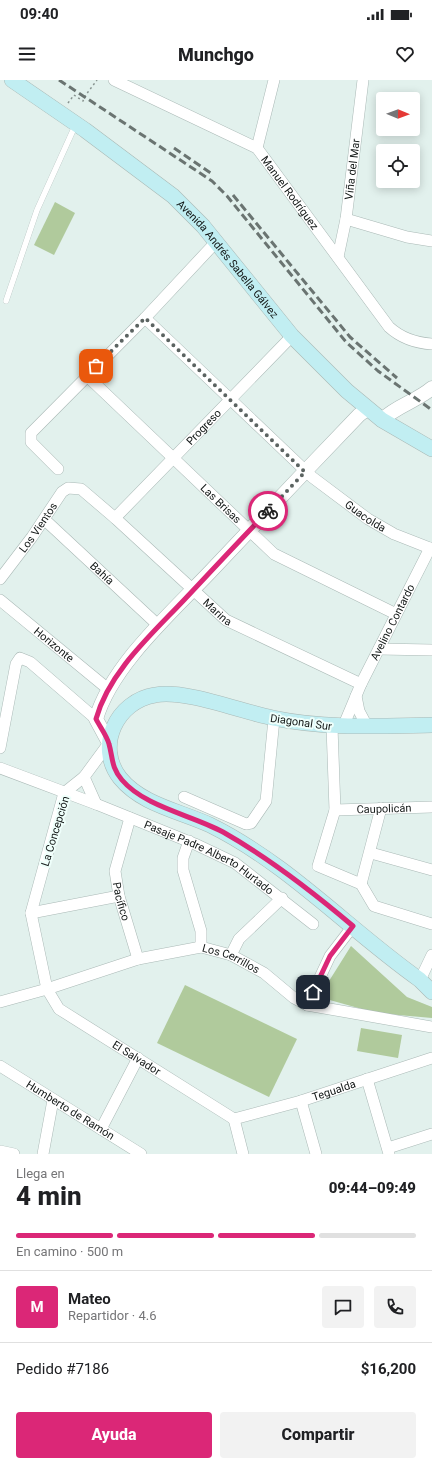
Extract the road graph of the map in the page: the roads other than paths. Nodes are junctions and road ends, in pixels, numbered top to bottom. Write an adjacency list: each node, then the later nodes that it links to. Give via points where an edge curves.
1 (12, 80): 5 (main road, Avenida Andrés Sabella Gálvez)
2 (114, 80): 6 (street, Manuel Rodríguez)
3 (274, 80): 6 (street)
4 (363, 80): 7 (street, Viña del Mar)
5 (76, 124): 9 (main road, Avenida Andrés Sabella Gálvez, via 173,196); 11 (lane, via 37,210)
6 (257, 148): 10 (street, Manuel Rodríguez)
7 (346, 219): 8 (street, via 407,237); 10 (street, Viña del Mar)
8 (432, 241)
9 (216, 242): 12 (street); 13 (main road, Avenida Andrés Sabella Gálvez)
10 (338, 258): 14 (street, Manuel Rodríguez, via 389,327 418,343)
11 (6, 301)
12 (145, 318): 15 (street); 17 (street, Guacolda)
13 (292, 336): 17 (street, Progreso, via 258,369); 18 (main road, Avenida Andrés Sabella Gálvez)
14 (432, 344)
15 (86, 376): 21 (street, Las Brisas); 22 (street, via 31,433 31,442)
16 (432, 388): 19 (street)
17 (231, 401): 21 (street, Progreso); 23 (street, Guacolda)
18 (367, 409): 19 (main road, Avenida Andrés Sabella Gálvez); 23 (street)
19 (382, 420): 20 (main road, Avenida Andrés Sabella Gálvez)
20 (432, 449)
21 (174, 459): 25 (street, Progreso); 27 (street, Las Brisas)
22 (58, 469)
23 (305, 472): 27 (street); 28 (street, Guacolda, via 368,519 394,534)
24 (81, 489): 25 (street, Marina); 26 (street, Los Vientos, via 68,488 62,492)
25 (115, 518): 30 (street, Marina)
26 (45, 520): 29 (street, Los Vientos); 33 (street, Bahía)
27 (249, 531): 30 (street); 32 (street, Las Brisas, via 274,554)
28 (431, 549): 32 (street, Avelino Contardo)
29 (0, 578)
30 (193, 590): 33 (street); 36 (street, Marina, via 219,615 233,624)
31 (0, 600): 37 (street, Horizonte)
32 (396, 614): 34 (street, Avelino Contardo)
33 (159, 626): 37 (street)
34 (379, 649): 35 (street); 36 (street, Avelino Contardo)
35 (432, 650)
36 (361, 684): 38 (street, Avelino Contardo)
37 (108, 689): 39 (street)
38 (356, 696): 42 (street, via 359,711); 43 (street, Avelino Contardo)
39 (96, 719): 44 (street); 45 (street, via 30,662 20,658 16,664)
40 (274, 719): 43 (main road, Diagonal Sur); 44 (main road, Diagonal Sur, via 173,694 149,696 131,704 117,719); 49 (street, via 266,801 251,823 246,824)
41 (432, 725): 42 (main road, Diagonal Sur)
42 (367, 726): 43 (main road, Diagonal Sur)
43 (337, 727): 53 (street, Avelino Contardo)
44 (109, 743): 47 (street, La Concepción); 64 (main road, via 114,768 132,790 146,799 210,825 235,840 298,883)
45 (0, 748)
46 (0, 768): 48 (street, Pasaje Padre Alberto Hurtado)
47 (84, 777): 48 (street, La Concepción); 50 (street)
48 (64, 793): 50 (street, Pasaje Padre Alberto Hurtado); 61 (street, La Concepción)
49 (184, 797)
50 (96, 804): 54 (street, Pasaje Padre Alberto Hurtado)
51 (432, 807): 52 (street, Caupolicán)
52 (381, 808): 53 (street, Caupolicán); 56 (street)
53 (335, 810): 58 (street, Avelino Contardo, via 318,866)
54 (130, 818): 55 (street, Pasaje Padre Alberto Hurtado); 59 (street, Pacífico, via 115,871)
55 (189, 841): 60 (street, Pasaje Padre Alberto Hurtado, via 235,863); 65 (street, via 183,858 183,870 201,931)
56 (371, 853): 57 (street); 58 (street)
57 (432, 870)
58 (362, 884): 63 (street, via 374,906)
59 (119, 896): 61 (street); 68 (street, Pacífico)
60 (282, 898): 62 (street, Pasaje Padre Alberto Hurtado); 66 (street, via 239,939)
61 (31, 913): 70 (street, La Concepción)
62 (313, 924)
63 (432, 924)
64 (353, 926): 69 (main road); 73 (street, via 328,961)
65 (201, 947): 66 (street, Los Cerrillos); 68 (street, Los Cerrillos)
66 (231, 955): 73 (street, Los Cerrillos, via 264,973 294,998)
67 (432, 955): 69 (street)
68 (138, 959): 70 (street, Los Cerrillos)
69 (426, 982): 71 (main road)
70 (48, 989): 72 (street, Los Cerrillos); 75 (street, El Salvador, via 59,1008)
71 (432, 992)
72 (0, 1002)
73 (307, 1004): 74 (street, Los Cerrillos)
74 (432, 1027)
75 (138, 1058): 81 (street, El Salvador); 82 (street)
76 (432, 1058): 78 (street, Tegualda)
77 (0, 1066): 79 (street, Humberto de Ramón)
78 (367, 1079): 80 (street, Tegualda); 85 (street)
79 (53, 1100): 82 (street, Humberto de Ramón); 87 (street)
80 (300, 1101): 81 (street, Tegualda); 90 (street)
81 (234, 1119): 89 (street)
82 (101, 1129): 88 (street, Humberto de Ramón)
83 (432, 1134): 85 (street)
84 (0, 1151): 86 (street)
85 (389, 1151)
86 (14, 1154)
87 (43, 1154)
88 (141, 1154)
89 (243, 1154)
90 (316, 1154)

